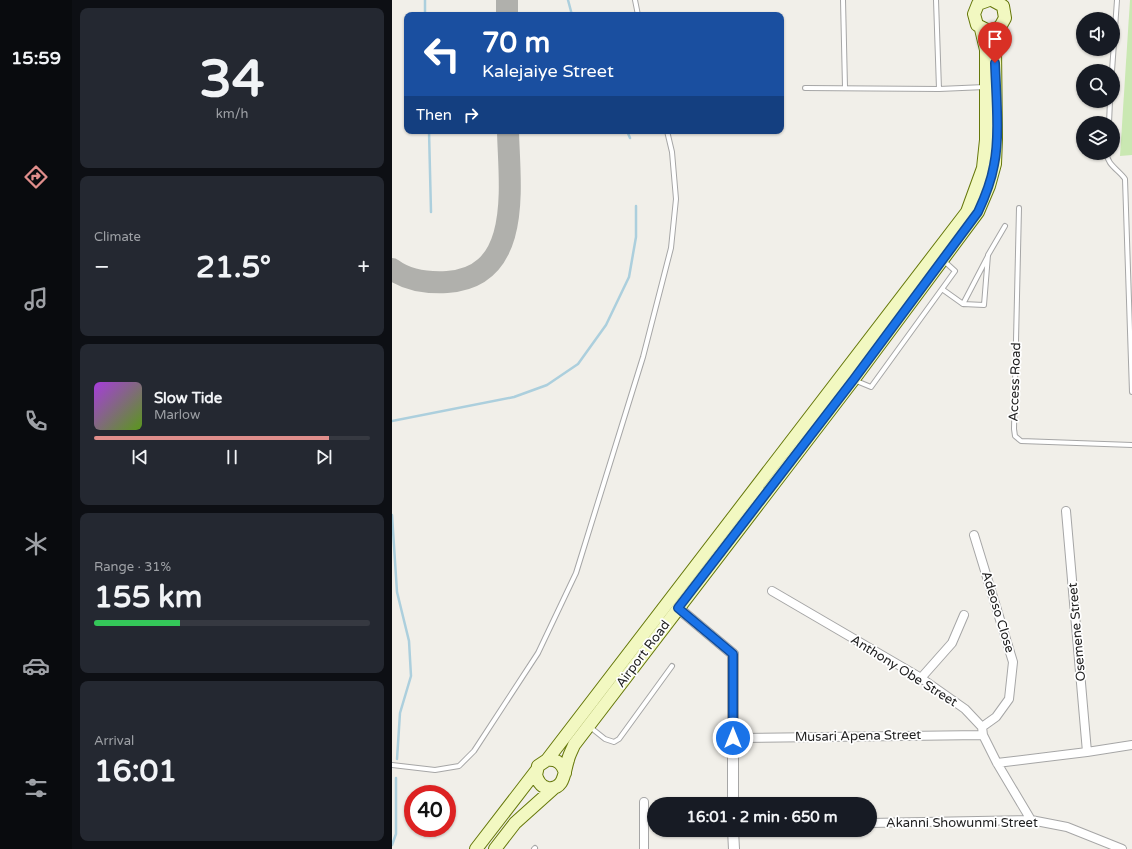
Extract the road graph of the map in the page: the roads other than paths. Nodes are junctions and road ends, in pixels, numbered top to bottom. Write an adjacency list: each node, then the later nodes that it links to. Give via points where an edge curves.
1 (635, 0): 7 (lane)
2 (843, 0): 12 (lane)
3 (936, 0): 15 (lane)
4 (1002, 0): 8 (main road)
5 (1117, 0): 11 (lane)
6 (985, 1): 8 (main road, via 1003,6); 10 (main road, via 974,14)
7 (637, 12)
8 (1005, 13): 9 (main road)
9 (1000, 27): 10 (main road, via 989,31); 21 (main road, Airport Road, via 995,48 995,164 978,212)
10 (981, 29): 13 (main road, Airport Road, via 986,50)
11 (1112, 64)
12 (845, 87): 14 (lane); 15 (lane)
13 (986, 87): 15 (lane); 39 (main road, Airport Road, via 983,168 967,212)
14 (805, 88)
15 (939, 89)
16 (668, 134): 41 (lane, via 676,199 671,248 643,357 576,573 538,653 474,751 459,766 435,770)
17 (1108, 160): 25 (lane, via 1125,179)
18 (1019, 208): 26 (lane, Access Road, via 1015,436 1021,441)
19 (1005, 226): 20 (lane)
20 (988, 255): 23 (lane); 23 (lane, via 984,305)
21 (944, 260): 22 (lane, via 955,271); 24 (main road, Airport Road)
22 (942, 289): 23 (lane); 24 (lane, via 871,387)
23 (963, 304)
24 (854, 379): 30 (main road, Airport Road)
25 (1132, 392)
26 (1132, 445)
27 (1066, 511): 38 (street, Osemene Street)
28 (974, 535): 35 (street, Adeoso Close, via 1013,662 1009,699 996,718)
29 (772, 591): 33 (street, Anthony Obe Street)
30 (678, 608): 34 (main road, Airport Road); 36 (street, via 733,654)
31 (964, 615): 33 (street, via 952,643)
32 (672, 666): 34 (lane, via 619,739 614,742 604,739)
33 (921, 678): 35 (street, Anthony Obe Street, via 965,710)
34 (589, 726): 43 (main road, Airport Road, via 574,745)
35 (982, 731): 36 (street, Musari Apena Street); 40 (street, Anthony Obe Street)
36 (733, 738): 45 (street)
37 (1132, 745): 38 (street)
38 (1087, 752): 40 (street)
39 (547, 760): 42 (main road); 43 (main road, via 557,761)
40 (997, 763): 47 (street, Anthony Obe Street)
41 (392, 765)
42 (536, 770): 44 (main road, via 540,784); 50 (main road)
43 (565, 773): 44 (main road, via 562,782)
44 (554, 788): 51 (main road, via 515,823)
45 (733, 797)
46 (644, 802): 52 (street)
47 (1031, 820): 48 (street, Akanni Showunmi Street); 54 (street, Akanni Showunmi Street, via 1067,827)
48 (877, 822)
49 (733, 837): 53 (street)
50 (476, 849)
51 (495, 849)
52 (644, 849)
53 (734, 849)
54 (1122, 849)

